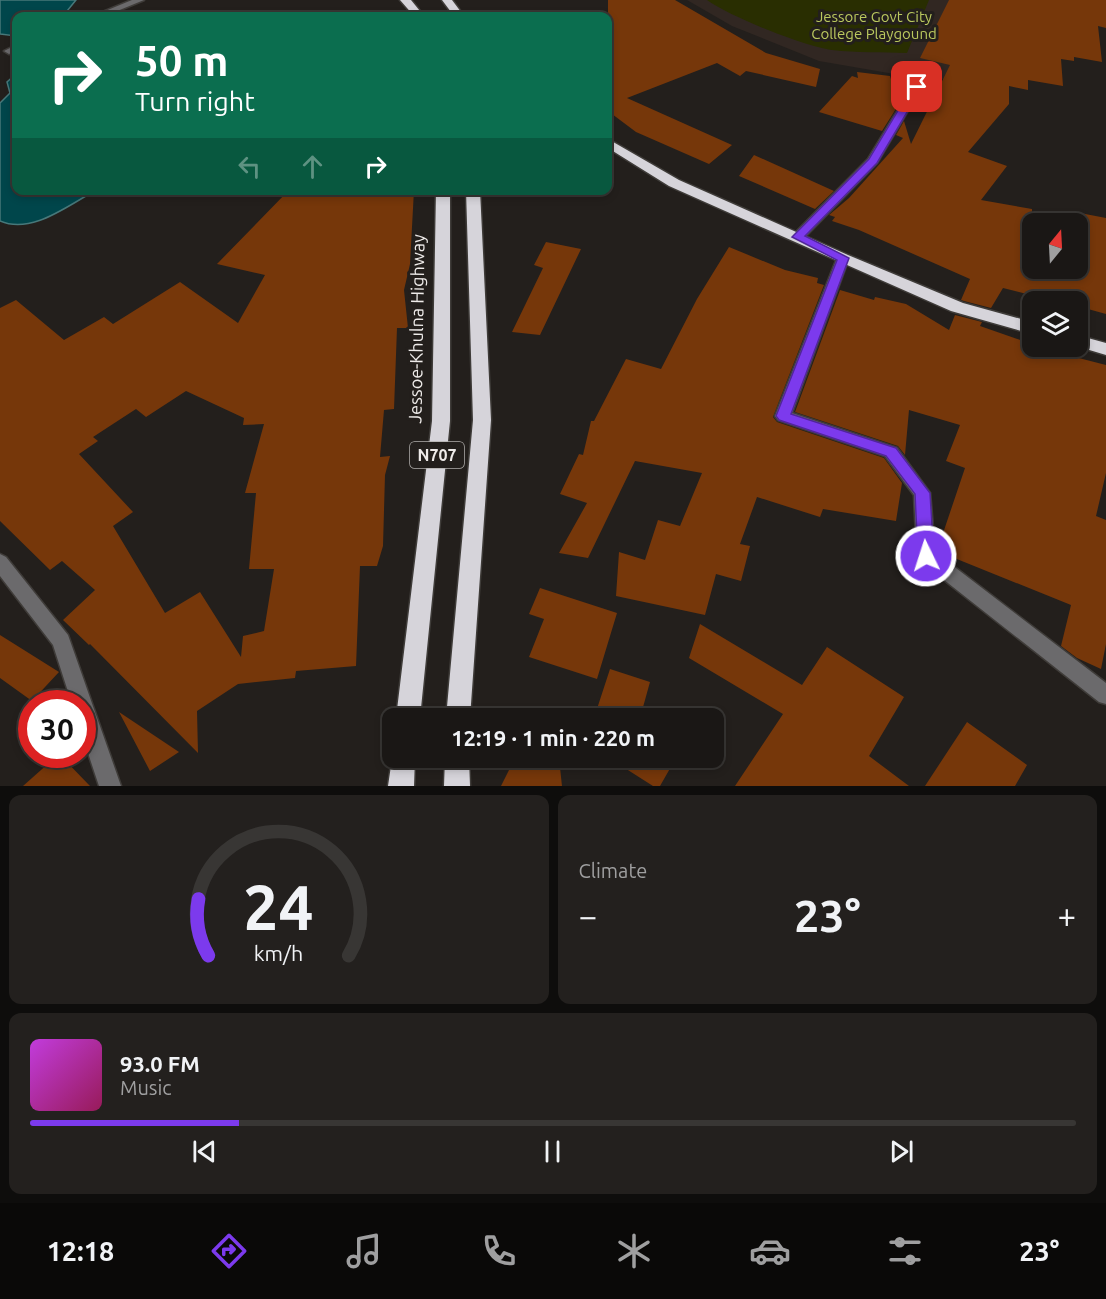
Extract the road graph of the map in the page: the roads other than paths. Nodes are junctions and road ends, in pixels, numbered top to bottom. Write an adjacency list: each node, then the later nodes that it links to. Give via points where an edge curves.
1 (140, 0): 3 (street)
2 (405, 0): 4 (highway)
3 (108, 12)
4 (416, 12)
5 (917, 87): 9 (street, via 873,161)
6 (612, 145): 9 (highway, via 674,183)
7 (443, 195): 17 (highway, Jessoe-Khulna Highway / N707, via 441,421)
8 (473, 195): 18 (highway, N707, via 482,420)
9 (798, 237): 10 (highway)
10 (843, 258): 11 (highway, via 957,307); 16 (street, via 783,416 891,452 922,493 926,556)
11 (1022, 325)
12 (1088, 344): 13 (highway)
13 (1106, 349)
14 (0, 562): 15 (street, via 61,641)
15 (77, 690)
16 (1106, 694)
17 (409, 708)
18 (459, 708)
19 (96, 745): 22 (street)
20 (402, 768): 23 (highway)
21 (457, 768): 24 (highway)
22 (110, 786)
23 (401, 786)
24 (457, 786)

